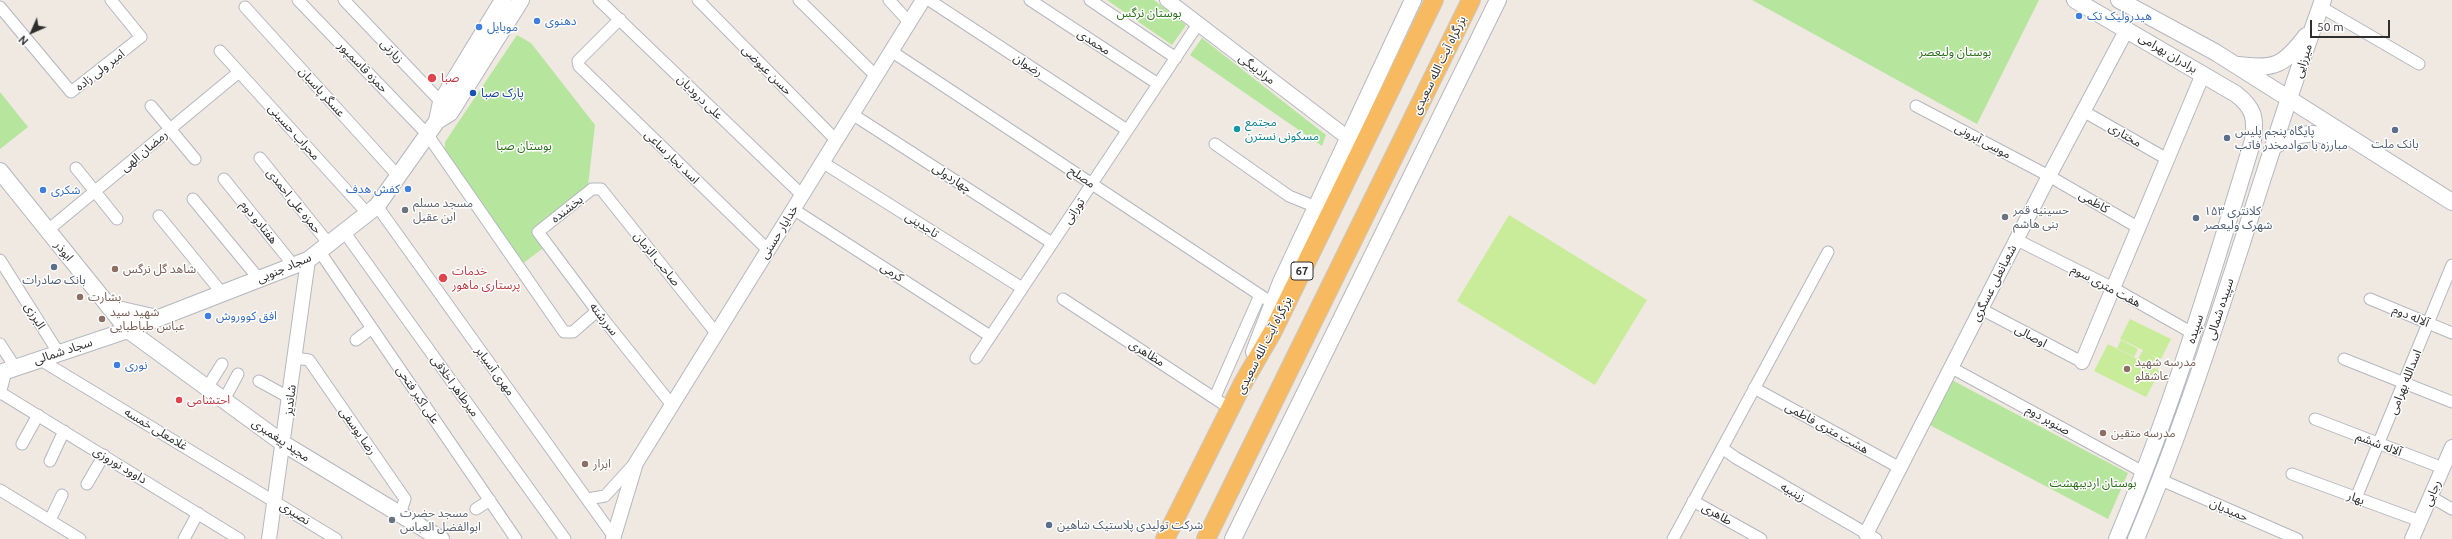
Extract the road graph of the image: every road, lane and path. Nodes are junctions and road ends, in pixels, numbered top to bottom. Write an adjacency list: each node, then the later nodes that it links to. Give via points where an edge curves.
1 (111, 0): 21 (street, امیر ولی زاده, via 141,37 71,92)
2 (298, 0): 46 (street, حمزه قاسمپور)
3 (344, 0): 41 (street, زیارتی)
4 (599, 0): 23 (street, علی درودیان)
5 (698, 0): 48 (street, حسن عیوضی)
6 (799, 0): 34 (street)
7 (889, 0): 24 (street)
8 (923, 0): 24 (street, خدایار حسنی)
9 (929, 0): 45 (street, رضوان)
10 (1030, 0): 36 (street, محمدی)
11 (1090, 0): 30 (street)
12 (1167, 0): 25 (street, مرادبیگی)
13 (1413, 0): 47 (main road)
14 (1434, 0): 117 (highway, بزرگراه آیت الله سعیدی / 67, via 1273,330)
15 (1471, 0): 171 (highway, بزرگراه آیت الله سعیدی / 67)
16 (1498, 0): 172 (main road)
17 (2076, 0): 27 (main road, برادران بهرامی)
18 (2119, 0): 31 (main road, برادران بهرامی)
19 (508, 3): 41 (main road, سجاد جنوبی)
20 (2322, 3): 26 (main road, میرزایی); 32 (street)
21 (0, 7)
22 (245, 7): 59 (street, عسگر پاسبان)
23 (620, 20): 64 (street, علی درودیان); 78 (street, اسد نجار ساعی, via 578,63)
24 (909, 22): 29 (street, خدایار حسنی)
25 (1198, 24): 30 (street, تورانی); 47 (street, مرادبیگی)
26 (2314, 25): 31 (main road, via 2292,55 2283,62 2262,67); 37 (main road, میرزایی)
27 (2127, 29): 35 (main road, برادران بهرامی); 40 (street, شعبانعلی عسگری)
28 (220, 51): 33 (street, محراب حسینی)
29 (891, 51): 34 (street, خدایار حسنی); 61 (street, مصلح)
30 (1176, 58): 36 (street, تورانی)
31 (2229, 62): 35 (main road, via 2230,72 2221,77); 37 (main road, برادران بهرامی)
32 (2420, 64)
33 (239, 72): 44 (street, رمضان الهی); 69 (street, محراب حسینی)
34 (876, 76): 43 (street, خدایار حسنی)
35 (2206, 76): 42 (main road, برادران بهرامی, via 2247,102); 54 (street)
36 (1158, 84): 45 (street, تورانی)
37 (2290, 100): 50 (main road, سپیده شمالی); 51 (main road, برادران بهرامی)
38 (151, 106): 44 (street)
39 (1916, 106): 58 (street, موسی آبرونی)
40 (2083, 111): 54 (street, مختاری); 58 (street, شعبانعلی عسگری)
41 (442, 112): 46 (main road, سجاد جنوبی)
42 (2254, 113): 87 (main road, سپیده, via 2253,140)
43 (852, 114): 48 (street, خدایار حسنی); 77 (street, چهاردولی)
44 (170, 129): 53 (street); 63 (street, رمضان الهی)
45 (1127, 130): 61 (street, تورانی)
46 (427, 134): 59 (main road, سجاد جنوبی); 94 (street, حمزه قاسمپور, via 564,332 569,333)
47 (1348, 138): 67 (main road)
48 (836, 140): 55 (street, خدایار حسنی)
49 (1215, 144): 67 (street, via 1289,196)
50 (2274, 146): 51 (main road, via 2305,133 2325,134); 91 (main road, سپیده شمالی)
51 (2376, 155): 66 (main road)
52 (260, 158): 80 (street, حمزه علی احمدی)
53 (195, 159)
54 (2167, 159): 72 (street)
55 (822, 162): 64 (street, خدایار حسنی); 84 (street, تاجدینی)
56 (76, 168): 63 (street)
57 (0, 171): 73 (main road, ابوذر)
58 (2049, 176): 72 (street, کاظمی); 76 (street, شعبانعلی عسگری)
59 (399, 177): 69 (main road, سجاد جنوبی)
60 (224, 179): 80 (street, هفتادو دوم)
61 (1092, 184): 77 (street, تورانی); 90 (street, مصلح)
62 (597, 188): 74 (street, بخشنده, via 592,189); 99 (street, صاحب الزمان, via 601,189)
63 (95, 191): 71 (street); 73 (street, رمضان الهی)
64 (802, 195): 68 (street, خدایار حسنی)
65 (193, 199): 83 (street)
66 (2452, 202)
67 (1316, 207): 90 (main road)
68 (793, 209): 78 (street, خدایار حسنی); 102 (street, کرمی)
69 (373, 210): 75 (main road, سجاد جنوبی); 151 (street, مهری آسیابر)
70 (159, 216): 86 (street)
71 (117, 219)
72 (2139, 228): 85 (street)
73 (48, 230): 92 (main road, ابوذر)
74 (538, 232): 94 (street, سررشته)
75 (345, 233): 80 (main road, سجاد جنوبی); 169 (street, میرطاهر اخلاقی)
76 (2016, 240): 85 (street, هفت متری سوم); 93 (street, شعبانعلی عسگری)
77 (1052, 243): 84 (street, تورانی)
78 (768, 250): 99 (street, خدایار حسنی)
79 (1828, 252): 119 (street)
80 (313, 255): 83 (main road, سجاد جنوبی); 97 (street, علی اکبر فتحی); 106 (street, شاندیز)
81 (0, 260): 105 (street, البرزی)
82 (2452, 265): 96 (street, اسدالله بهرامی)
83 (259, 279): 86 (main road, سجاد جنوبی)
84 (1022, 288): 102 (street, تورانی)
85 (2113, 288): 101 (street, هفت متری سوم); 110 (street)
86 (222, 293): 95 (main road, سجاد جنوبی)
87 (2206, 295): 91 (main road); 101 (main road, سپیده)
88 (2370, 298): 96 (street, آلاله دوم)
89 (1063, 299): 121 (street, مظاهری)
90 (1266, 299): 117 (main road); 121 (street)
91 (2223, 300): 128 (main road, سپیده شمالی)
92 (110, 307): 95 (main road); 98 (main road, ابوذر)
93 (1981, 309): 110 (street, اوصالی); 112 (street, شعبانعلی عسگری)
94 (597, 311): 125 (street, سررشته)
95 (158, 318): 98 (main road, سجاد جنوبی)
96 (2429, 323): 100 (street, آلاله دوم); 116 (street, اسدالله بهرامی)
97 (372, 328): 103 (street); 152 (street, علی اکبر فتحی)
98 (128, 330): 105 (main road, سجاد شمالی); 118 (main road, مجید پیغمبری)
99 (716, 333): 125 (street, خدایار حسنی)
100 (2452, 333)
101 (2194, 334): 126 (main road, سپیده)
102 (990, 336): 107 (street, تورانی)
103 (356, 340)
104 (0, 344): 113 (street)
105 (58, 352): 108 (main road, سجاد شمالی)
106 (295, 358): 122 (street, شاندیز); 157 (street, رضا یوسفی, via 309,360 405,499)
107 (976, 358)
108 (39, 359): 113 (main road, سجاد شمالی); 150 (street, غلامعلی خمسه)
109 (2344, 359): 116 (street)
110 (2082, 362)
111 (222, 364): 118 (street)
112 (1950, 367): 140 (street, شعبانعلی عسگری); 142 (street, صنوبر دوم)
113 (7, 370): 120 (street)
114 (238, 374): 123 (street)
115 (258, 381): 122 (street)
116 (2405, 382): 124 (street); 134 (street, اسدالله بهرامی)
117 (1243, 383): 127 (highway, بزرگراه آیت الله سعیدی / 67)
118 (207, 388): 123 (main road, مجید پیغمبری)
119 (1754, 388): 136 (street); 140 (street, هشت متری فاطمی)
120 (0, 393): 129 (street, داوود نوروزی)
121 (1215, 396): 127 (street, مظاهری)
122 (290, 398): 133 (street, شاندیز)
123 (224, 400): 133 (main road, مجید پیغمبری)
124 (2452, 402)
125 (672, 405): 139 (street, خدایار حسنی)
126 (2168, 408): 128 (main road); 142 (main road, سپیده)
127 (1231, 409): 170 (highway, بزرگراه آیت الله سعیدی / 67)
128 (2184, 414): 144 (main road, سپیده شمالی)
129 (38, 415): 131 (street, داوود نوروزی); 132 (street)
130 (2315, 419): 134 (street, آلاله ششم)
131 (64, 431): 137 (street, داوود نوروزی); 138 (street)
132 (22, 444)
133 (284, 444): 150 (street, شاندیز); 157 (main road, مجید پیغمبری)
134 (2379, 445): 141 (street, آلاله ششم); 149 (street, اسدالله بهرامی)
135 (2452, 447): 141 (street, رجایی)
136 (1722, 448): 153 (street); 160 (street, زینبیه)
137 (104, 455): 145 (street); 156 (street, داوود نوروزی)
138 (50, 461)
139 (636, 463): 151 (street, خدایار حسنی, via 605,496); 161 (street, خدایار حسنی)
140 (1900, 468): 160 (street, شعبانعلی عسگری)
141 (2443, 468): 148 (street, رجایی)
142 (2145, 473): 175 (main road, سپیده)
143 (2292, 474): 149 (street, بهار)
144 (2161, 480): 176 (main road, سپیده شمالی); 177 (street, حمیدیان)
145 (87, 484)
146 (0, 490): 158 (street)
147 (62, 495): 158 (street)
148 (2430, 497): 155 (street); 159 (street, رجایی)
149 (2356, 498): 159 (street, بهار)
150 (273, 499): 165 (street, شاندیز); 166 (street, نصیری)
151 (587, 499): 161 (street, مهری آسیابر)
152 (490, 500): 154 (street); 168 (street, علی اکبر فتحی)
153 (1693, 501): 173 (street); 174 (street, طاهری)
154 (476, 509)
155 (2452, 509)
156 (198, 513): 163 (street); 164 (street, داوود نوروزی)
157 (400, 514): 167 (main road, مجید پیغمبری)
158 (50, 520): 162 (street)
159 (2420, 521): 178 (street, رجایی)
160 (1868, 537)
161 (613, 538)
162 (80, 539)
163 (184, 539)
164 (239, 539)
165 (269, 539)
166 (336, 539)
167 (440, 539)
168 (516, 539)
169 (566, 539)
170 (1165, 539)
171 (1206, 539)
172 (1234, 539)
173 (1673, 539)
174 (1761, 539)
175 (2117, 539)
176 (2136, 539)
177 (2298, 539)
178 (2412, 539)

